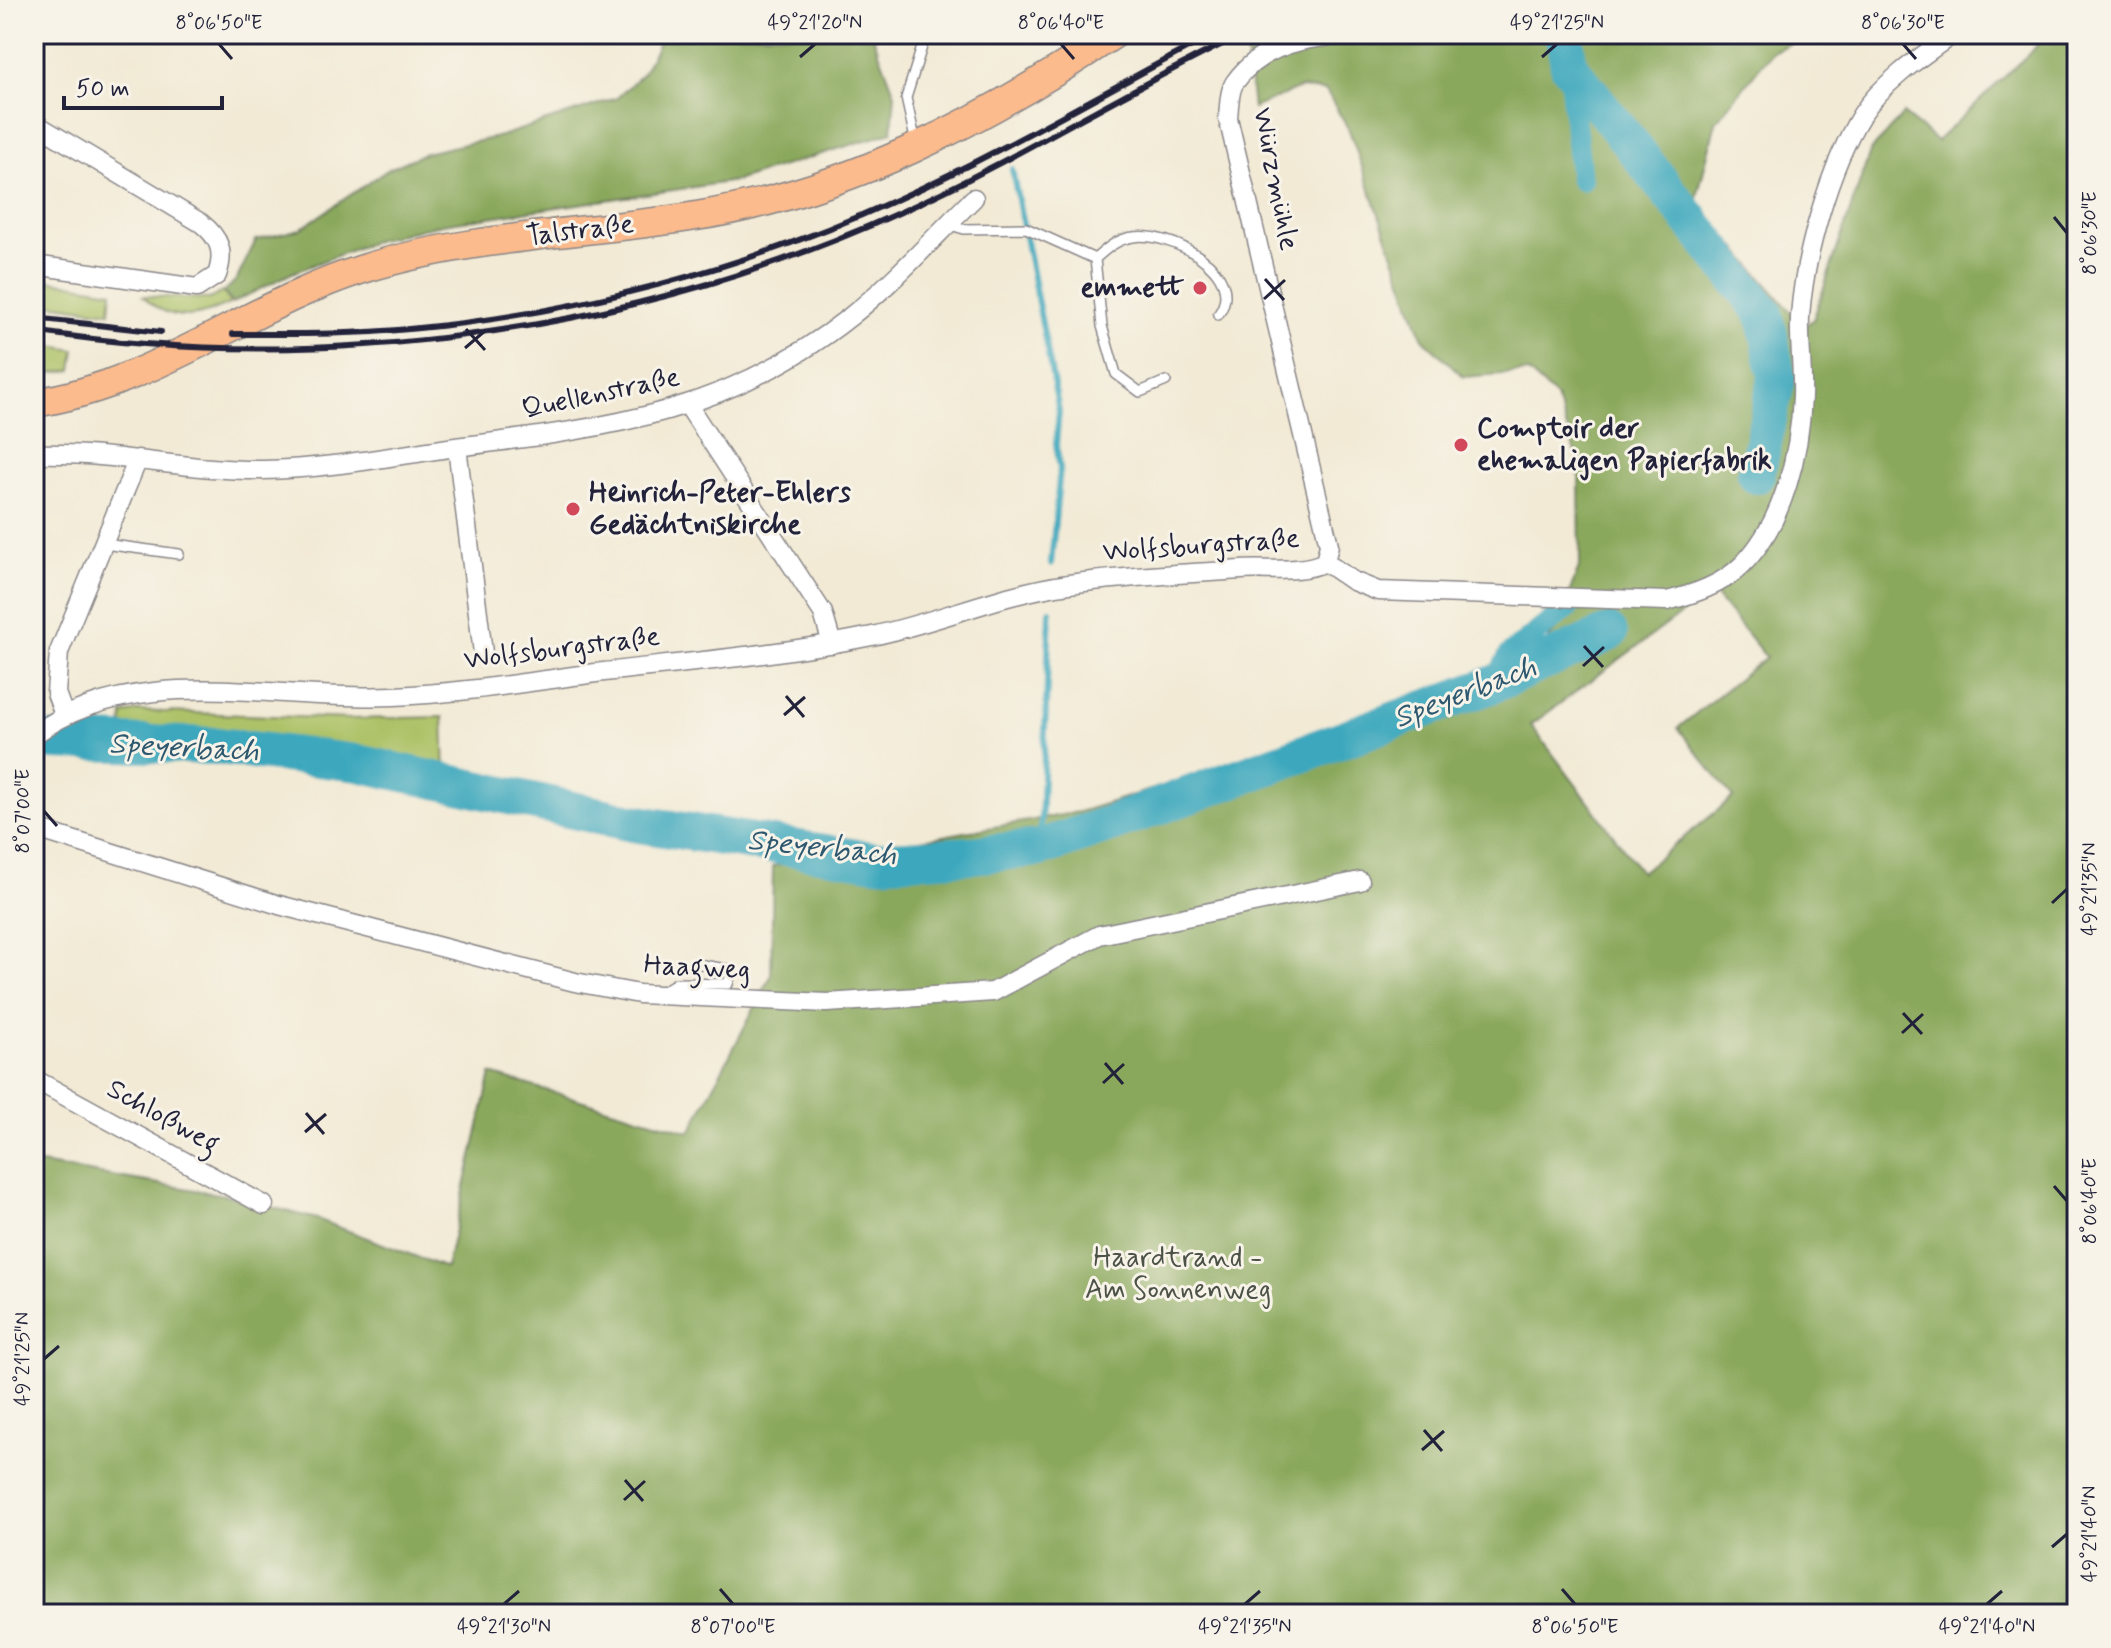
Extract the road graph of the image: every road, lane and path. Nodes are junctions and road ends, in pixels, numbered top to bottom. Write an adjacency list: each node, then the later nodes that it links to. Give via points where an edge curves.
1 (926, 34): 6 (lane, via 906,98)
2 (1114, 34): 6 (main road, Talstraße)
3 (1407, 34): 20 (street, Würzmühle, via 1311,37 1258,59 1233,84 1228,118 1329,545)
4 (1953, 34): 20 (street, Wolfsburgstraße, via 1884,89 1864,112 1839,162 1804,285 1797,443 1774,518 1734,571 1707,589 1667,601 1378,591)
5 (34, 123): 10 (street, via 201,223 215,234 222,253 217,275 197,288)
6 (917, 148): 13 (main road, Talstraße, via 805,191 693,217 466,246 389,262 321,284 154,367 95,389)
7 (974, 198): 8 (street, Quellenstraße)
8 (947, 224): 9 (lane, via 964,229 1026,228); 14 (street, Quellenstraße, via 854,314 820,339 779,366)
9 (1095, 259): 11 (lane, via 1111,244 1131,237 1150,236 1180,245 1215,271 1226,293); 12 (lane, via 1102,326 1116,374 1140,392)
10 (34, 265)
11 (1218, 315)
12 (1166, 381)
13 (34, 403)
14 (689, 407): 15 (street, Quellenstraße, via 588,430); 21 (street, via 823,613)
15 (457, 447): 17 (street, Quellenstraße, via 265,470); 22 (street)
16 (34, 454): 17 (street, Quellenstraße, via 76,452)
17 (138, 459): 18 (street)
18 (104, 544): 19 (lane); 23 (street, via 59,652 56,693)
19 (179, 554)
20 (1325, 562): 21 (street, Wolfsburgstraße, via 1312,568 1066,584)
21 (832, 644): 23 (street, Wolfsburgstraße, via 394,696 133,693)
22 (483, 653)
23 (64, 715): 24 (street)
24 (34, 735)
25 (34, 828): 28 (street, Haagweg, via 265,901 438,948 575,982)
26 (1360, 881): 28 (street, Haagweg, via 1099,935 993,992 827,1003)
27 (697, 964): 28 (lane, via 732,970 728,984 676,983)
28 (657, 995)
29 (34, 1079): 30 (street, Schloßweg)
30 (264, 1205)

